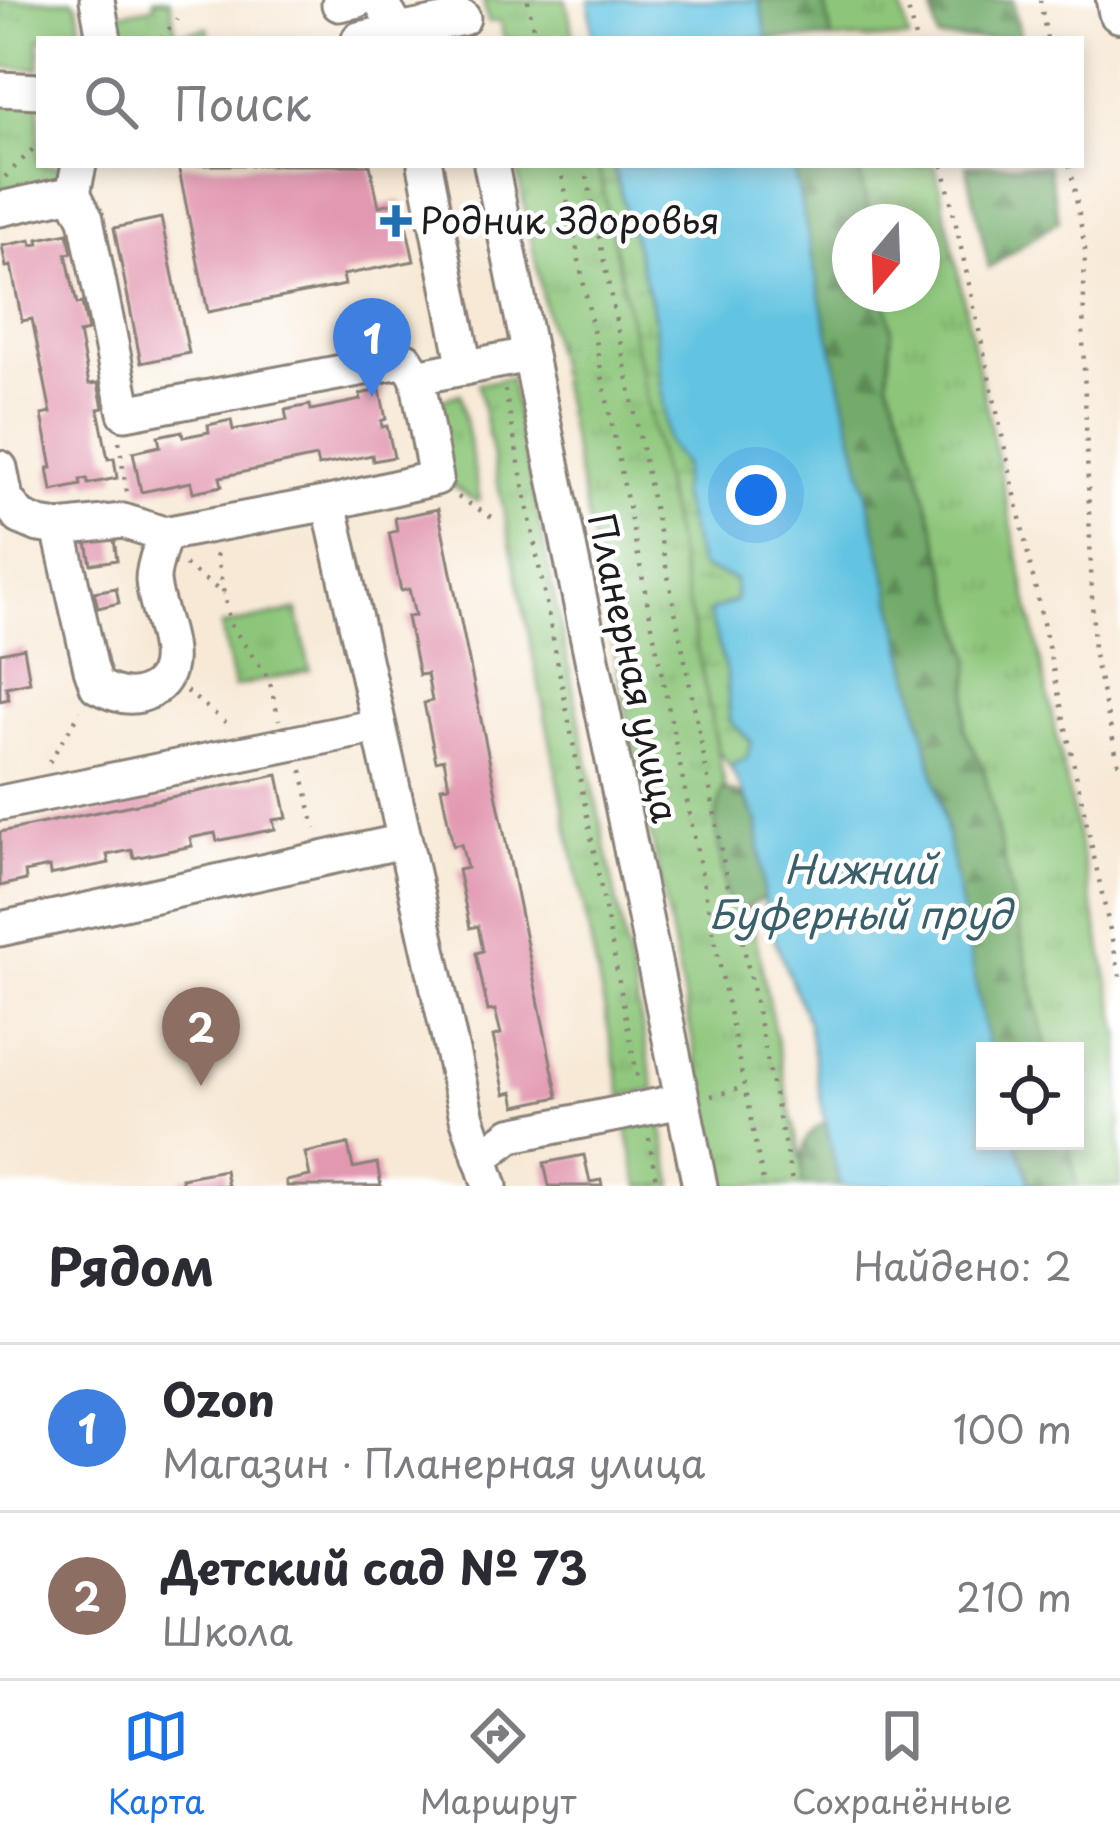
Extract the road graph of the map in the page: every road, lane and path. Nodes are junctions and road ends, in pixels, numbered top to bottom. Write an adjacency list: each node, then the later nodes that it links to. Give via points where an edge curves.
1 (97, 0): 11 (street)
2 (380, 0): 10 (street)
3 (528, 0): 13 (path)
4 (906, 0): 14 (path)
5 (1040, 0): 15 (path)
6 (1118, 0): 7 (main road)
7 (1120, 11)
8 (177, 19): 12 (path)
9 (464, 19): 10 (street)
10 (399, 35)
11 (103, 36)
12 (163, 36)
13 (535, 36)
14 (914, 36)
15 (1046, 36)
16 (0, 88): 17 (street)
17 (36, 91)
18 (36, 146): 26 (path)
19 (426, 168): 29 (street)
20 (491, 168): 28 (street, Планерная улица)
21 (561, 168): 51 (path)
22 (586, 168): 58 (path)
23 (944, 168): 50 (path)
24 (1071, 168): 45 (path, via 1085,248 1094,656)
25 (76, 179): 27 (street); 31 (street)
26 (0, 182)
27 (0, 208)
28 (514, 358): 29 (street); 52 (street, Планерная улица); 53 (path)
29 (465, 368): 30 (street)
30 (417, 376): 31 (street, via 406,360); 33 (street)
31 (125, 413): 36 (path, via 116,429 128,500)
32 (0, 468): 38 (street, via 6,499 20,517)
33 (436, 478): 34 (street); 35 (path)
34 (329, 503): 37 (street); 43 (street)
35 (493, 518)
36 (123, 521): 38 (street); 39 (street)
37 (210, 525): 39 (street); 40 (path)
38 (58, 528): 42 (street)
39 (163, 541): 40 (path); 41 (street, via 153,578)
40 (224, 595): 44 (path, via 230,624 269,679)
41 (167, 676): 42 (street, via 136,697); 44 (path)
42 (97, 686): 46 (path)
43 (378, 726): 44 (street); 47 (street)
44 (281, 747): 46 (street); 48 (path)
45 (1120, 770)
46 (14, 800)
47 (404, 841): 48 (street); 54 (street)
48 (322, 858): 49 (street)
49 (0, 929)
50 (1120, 976)
51 (746, 1088): 52 (path); 57 (path)
52 (694, 1099): 53 (street); 56 (street, Планерная улица)
53 (644, 1109): 54 (street, via 511,1135); 55 (path)
54 (485, 1172)
55 (657, 1186)
56 (700, 1186)
57 (764, 1186)
58 (794, 1186)

